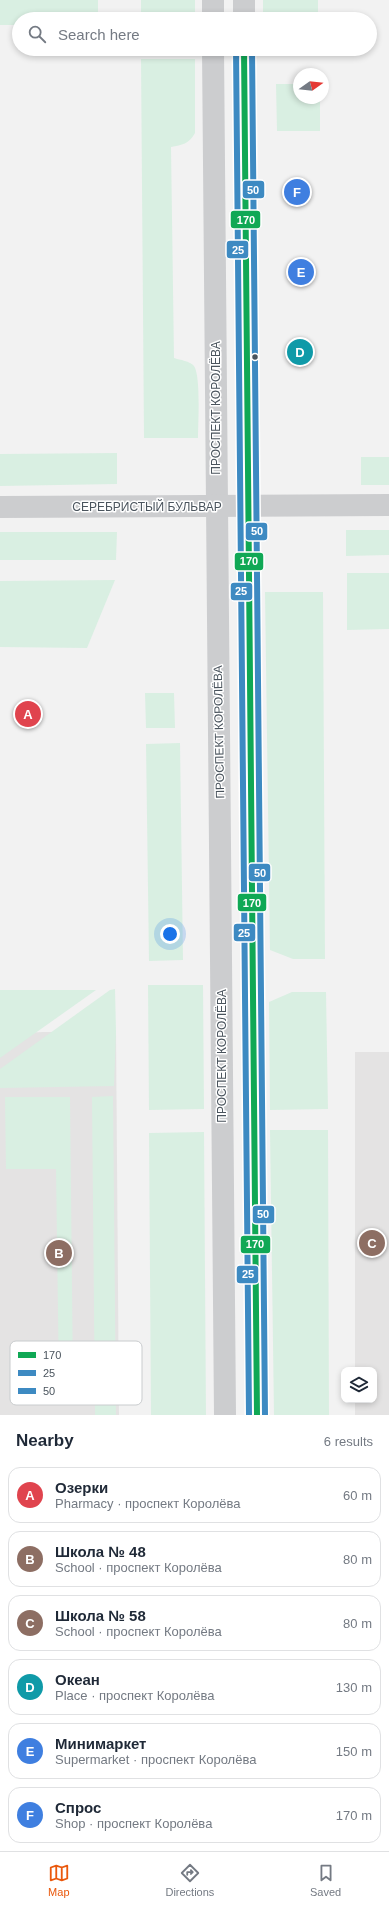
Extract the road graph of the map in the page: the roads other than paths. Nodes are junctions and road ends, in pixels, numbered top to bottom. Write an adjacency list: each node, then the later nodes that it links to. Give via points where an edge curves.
1 (213, 0): 3 (street)
2 (244, 0): 4 (street)
3 (213, 12)
4 (244, 12)
5 (213, 56): 8 (street, ПРОСПЕКТ КОРОЛЁВА)
6 (244, 56): 9 (street)
7 (389, 505): 9 (street, СЕРЕБРИСТЫЙ БУЛЬВАР)
8 (217, 506): 9 (street, СЕРЕБРИСТЫЙ БУЛЬВАР); 10 (street, СЕРЕБРИСТЫЙ БУЛЬВАР); 11 (street, ПРОСПЕКТ КОРОЛЁВА)
9 (248, 506): 12 (street)
10 (0, 507)
11 (225, 1415)
12 (257, 1415)

